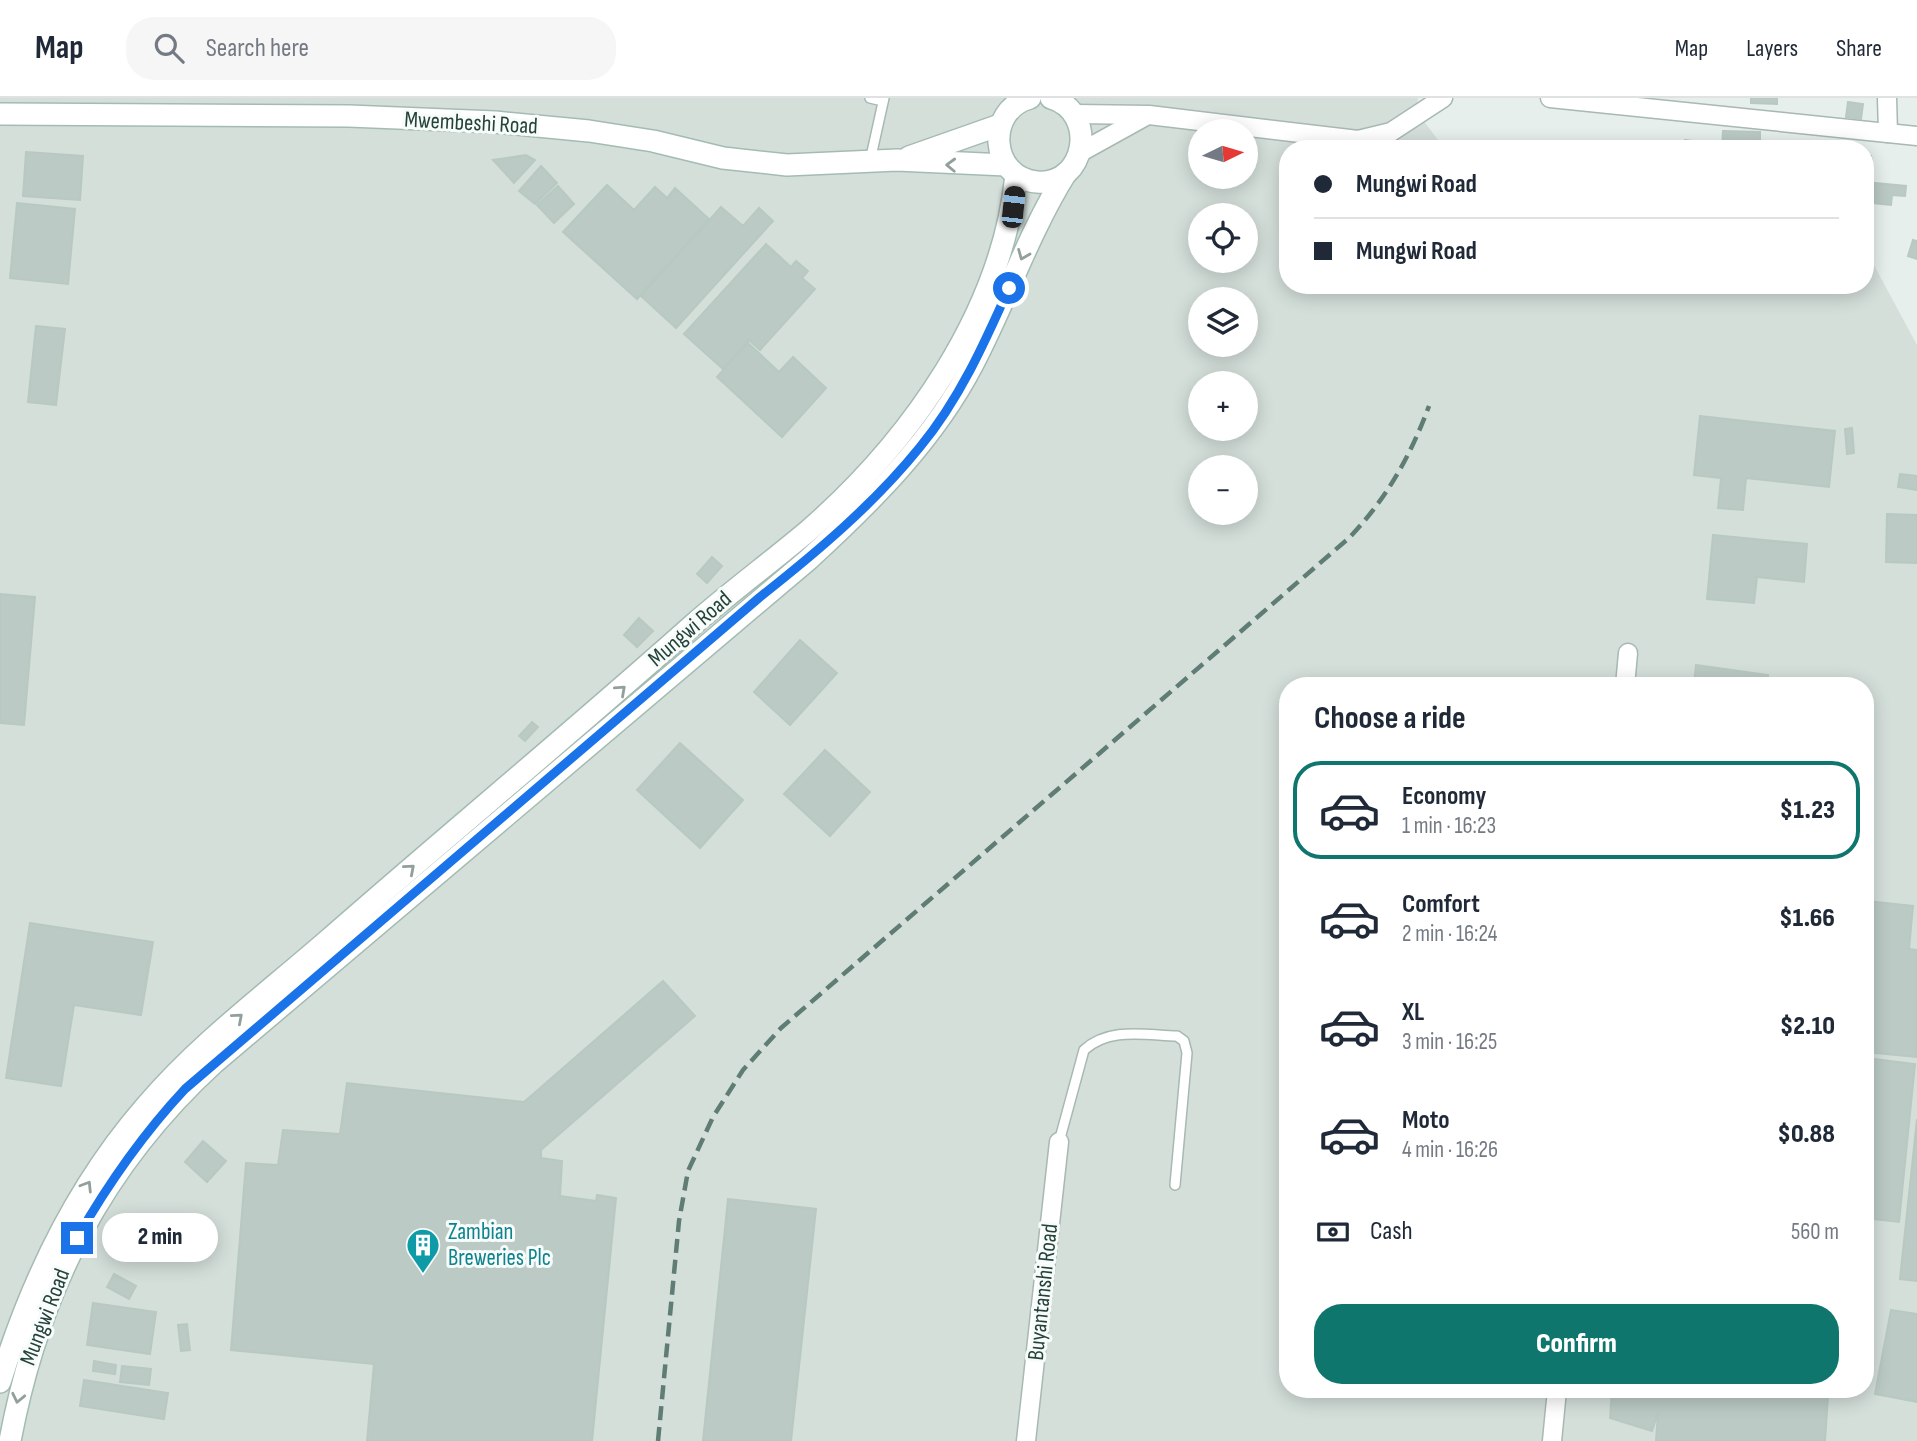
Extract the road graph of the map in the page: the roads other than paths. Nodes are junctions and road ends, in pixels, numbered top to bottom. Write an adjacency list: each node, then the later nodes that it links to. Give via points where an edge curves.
1 (870, 98): 6 (lane)
2 (1030, 98): 10 (main road, via 1014,105)
3 (1443, 98): 9 (street, via 1391,132 1358,140)
4 (1550, 98): 11 (street)
5 (1887, 98): 11 (street)
6 (883, 100): 15 (lane)
7 (1065, 104): 9 (street); 13 (main road, via 1080,125)
8 (0, 114): 15 (main road, Mwembeshi Road, via 349,116 495,122 602,133 723,158 787,165)
9 (1149, 115): 13 (street)
10 (1000, 125): 14 (main road); 16 (main road, Mungwi Road, via 998,146)
11 (1888, 133): 12 (street)
12 (1917, 136)
13 (1081, 152): 17 (main road, Mungwi Road)
14 (897, 160): 15 (main road, Mwembeshi Road); 16 (main road, one-way to 14)
15 (870, 162)
16 (1011, 170): 17 (main road, via 1026,180 1047,181); 20 (main road, Mungwi Road, one-way to 16, via 834,507 920,412 944,377 992,271 1011,217)
17 (1066, 173): 20 (main road, Mungwi Road, one-way to 20, via 1034,228 972,366 921,446 809,559)
18 (1628, 653): 19 (street)
19 (1626, 677)
20 (604, 719): 23 (main road, Mungwi Road, one-way to 20, via 28,1301 74,1207 145,1107 209,1043 443,839); 25 (main road, Mungwi Road, one-way to 25, via 215,1062 155,1122 107,1187 59,1275 25,1366)
21 (1059, 1142): 22 (lane, via 1084,1050 1094,1040 1107,1034 1177,1036 1184,1041 1186,1053); 26 (street, Buyantanshi Road)
22 (1175, 1185)
23 (0, 1382)
24 (1556, 1398): 27 (street)
25 (7, 1439)
26 (1026, 1441)
27 (1552, 1441)

